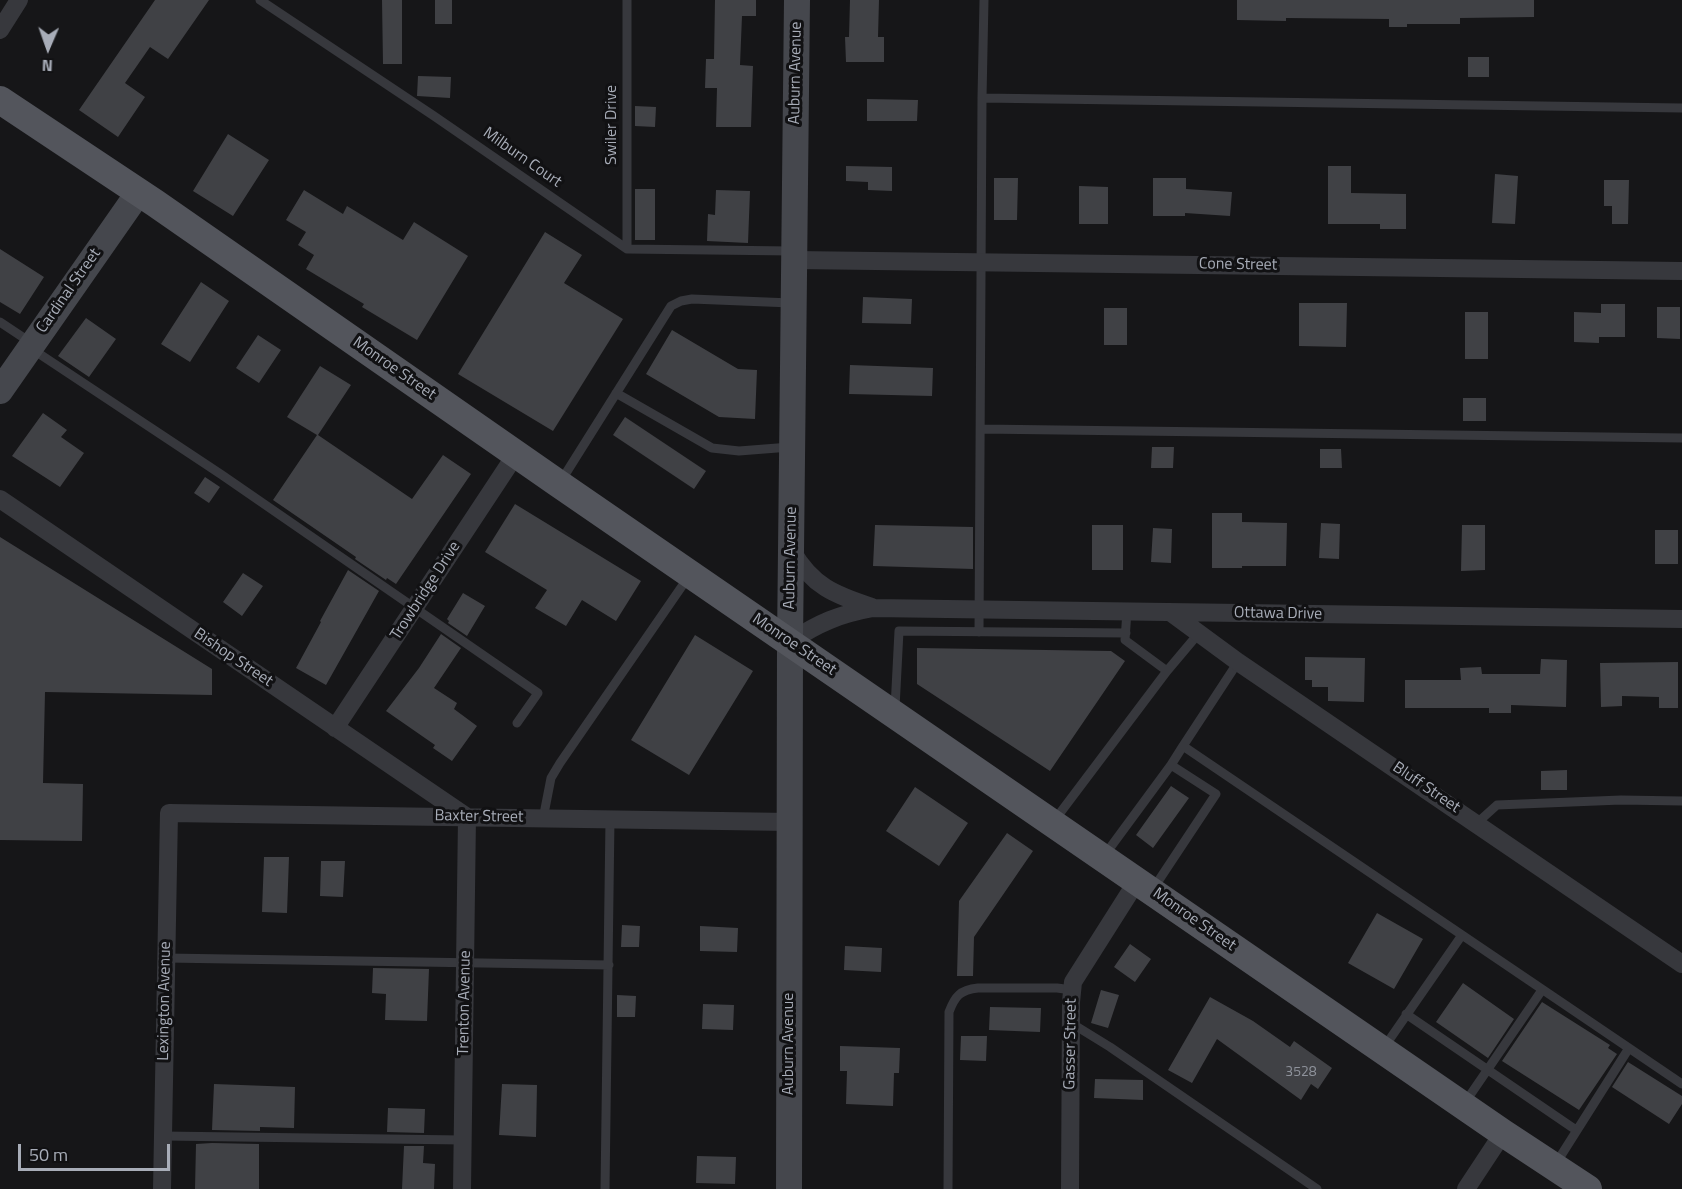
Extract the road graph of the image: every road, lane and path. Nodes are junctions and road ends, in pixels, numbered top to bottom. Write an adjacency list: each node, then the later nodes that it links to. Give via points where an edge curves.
1 (19, 0): 6 (street)
2 (260, 0): 11 (lane, Milburn Court)
3 (627, 0): 11 (lane, Swiler Drive)
4 (797, 0): 12 (street, Auburn Avenue)
5 (984, 0): 7 (lane)
6 (0, 30)
7 (982, 98): 9 (lane); 13 (lane)
8 (0, 100): 10 (main road, Monroe Street)
9 (1682, 108)
10 (139, 192): 17 (street, Cardinal Street); 23 (main road, Monroe Street)
11 (627, 249): 12 (lane)
12 (794, 256): 13 (street, Cone Street); 15 (street, Auburn Avenue)
13 (981, 262): 14 (street, Cone Street); 20 (lane)
14 (1682, 271)
15 (794, 303): 19 (lane, via 692,299 671,306); 22 (street, Auburn Avenue)
16 (0, 322): 17 (lane)
17 (32, 346): 18 (street, Cardinal Street); 28 (lane)
18 (0, 391)
19 (616, 393): 22 (lane, via 712,448 739,451); 24 (lane)
20 (981, 429): 21 (lane); 31 (lane)
21 (1682, 438)
22 (792, 447): 26 (street, Auburn Avenue)
23 (516, 454): 24 (main road, Monroe Street); 28 (street, Trowbridge Drive)
24 (559, 484): 27 (main road, Monroe Street)
25 (0, 499): 48 (street, Bishop Street)
26 (791, 550): 29 (street, Ottawa Drive, via 802,568 832,593); 43 (street, Auburn Avenue)
27 (690, 574): 43 (main road, Monroe Street); 54 (lane, via 551,778)
28 (415, 608): 47 (lane, via 538,693); 48 (street, Trowbridge Drive)
29 (873, 608): 30 (street, Ottawa Drive); 43 (street, Ottawa Drive, via 828,620)
30 (899, 608): 31 (street, Ottawa Drive); 37 (lane)
31 (980, 609): 32 (street, Ottawa Drive); 38 (lane)
32 (1022, 610): 33 (street, Ottawa Drive); 39 (lane)
33 (1075, 611): 34 (street, Ottawa Drive); 40 (lane)
34 (1127, 611): 35 (street, Ottawa Drive); 41 (lane)
35 (1170, 612): 36 (street, Ottawa Drive); 42 (street, Bluff Street)
36 (1682, 619)
37 (899, 631): 38 (lane); 46 (lane)
38 (979, 632): 39 (lane)
39 (1021, 632): 40 (lane)
40 (1075, 633): 41 (lane)
41 (1126, 633): 45 (lane, via 1125,640)
42 (1199, 633): 44 (street, Bluff Street); 45 (lane)
43 (790, 642): 46 (main road, Monroe Street); 56 (street, Auburn Avenue)
44 (1238, 662): 49 (lane); 58 (street, Bluff Street)
45 (1167, 671): 57 (lane)
46 (894, 714): 57 (main road, Monroe Street)
47 (517, 723)
48 (336, 728): 53 (street, Bishop Street)
49 (1183, 746): 50 (lane); 61 (lane)
50 (1171, 765): 59 (lane); 60 (lane, via 1216,795)
51 (1682, 801): 58 (lane, via 1497,805)
52 (169, 813): 53 (street, Baxter Street); 62 (street, Lexington Avenue)
53 (467, 817): 54 (street, Baxter Street); 63 (street, Trenton Avenue)
54 (543, 819): 55 (street, Baxter Street)
55 (610, 819): 56 (street, Baxter Street); 65 (lane)
56 (790, 822): 83 (street, Auburn Avenue)
57 (1053, 823): 59 (main road, Monroe Street)
58 (1477, 823): 64 (street, Bluff Street)
59 (1103, 858): 60 (main road, Monroe Street)
60 (1144, 886): 66 (street, Gasser Street, via 1084,962); 71 (main road, Monroe Street)
61 (1462, 935): 67 (lane); 68 (lane)
62 (166, 958): 63 (lane); 77 (street, Lexington Avenue)
63 (465, 964): 65 (lane); 78 (street, Trenton Avenue)
64 (1682, 964)
65 (609, 965): 82 (lane)
66 (1072, 990): 69 (street, Gasser Street); 84 (lane, via 967,989 953,1001 949,1012)
67 (1542, 990): 70 (lane); 72 (lane)
68 (1406, 1014): 71 (lane); 72 (lane)
69 (1071, 1023): 85 (street, Gasser Street); 86 (lane)
70 (1629, 1048): 73 (lane); 75 (lane)
71 (1382, 1050): 74 (main road, Monroe Street)
72 (1488, 1070): 74 (lane); 75 (lane)
73 (1682, 1084)
74 (1463, 1105): 76 (main road, Monroe Street)
75 (1576, 1130): 79 (lane)
76 (1503, 1133): 79 (main road, Monroe Street); 87 (street)
77 (163, 1136): 78 (lane); 80 (street, Lexington Avenue)
78 (463, 1140): 81 (street, Trenton Avenue)
79 (1554, 1166): 88 (main road, Monroe Street)
80 (162, 1189)
81 (462, 1189)
82 (605, 1189)
83 (789, 1189)
84 (948, 1189)
85 (1070, 1189)
86 (1317, 1189)
87 (1466, 1189)
88 (1588, 1189)

